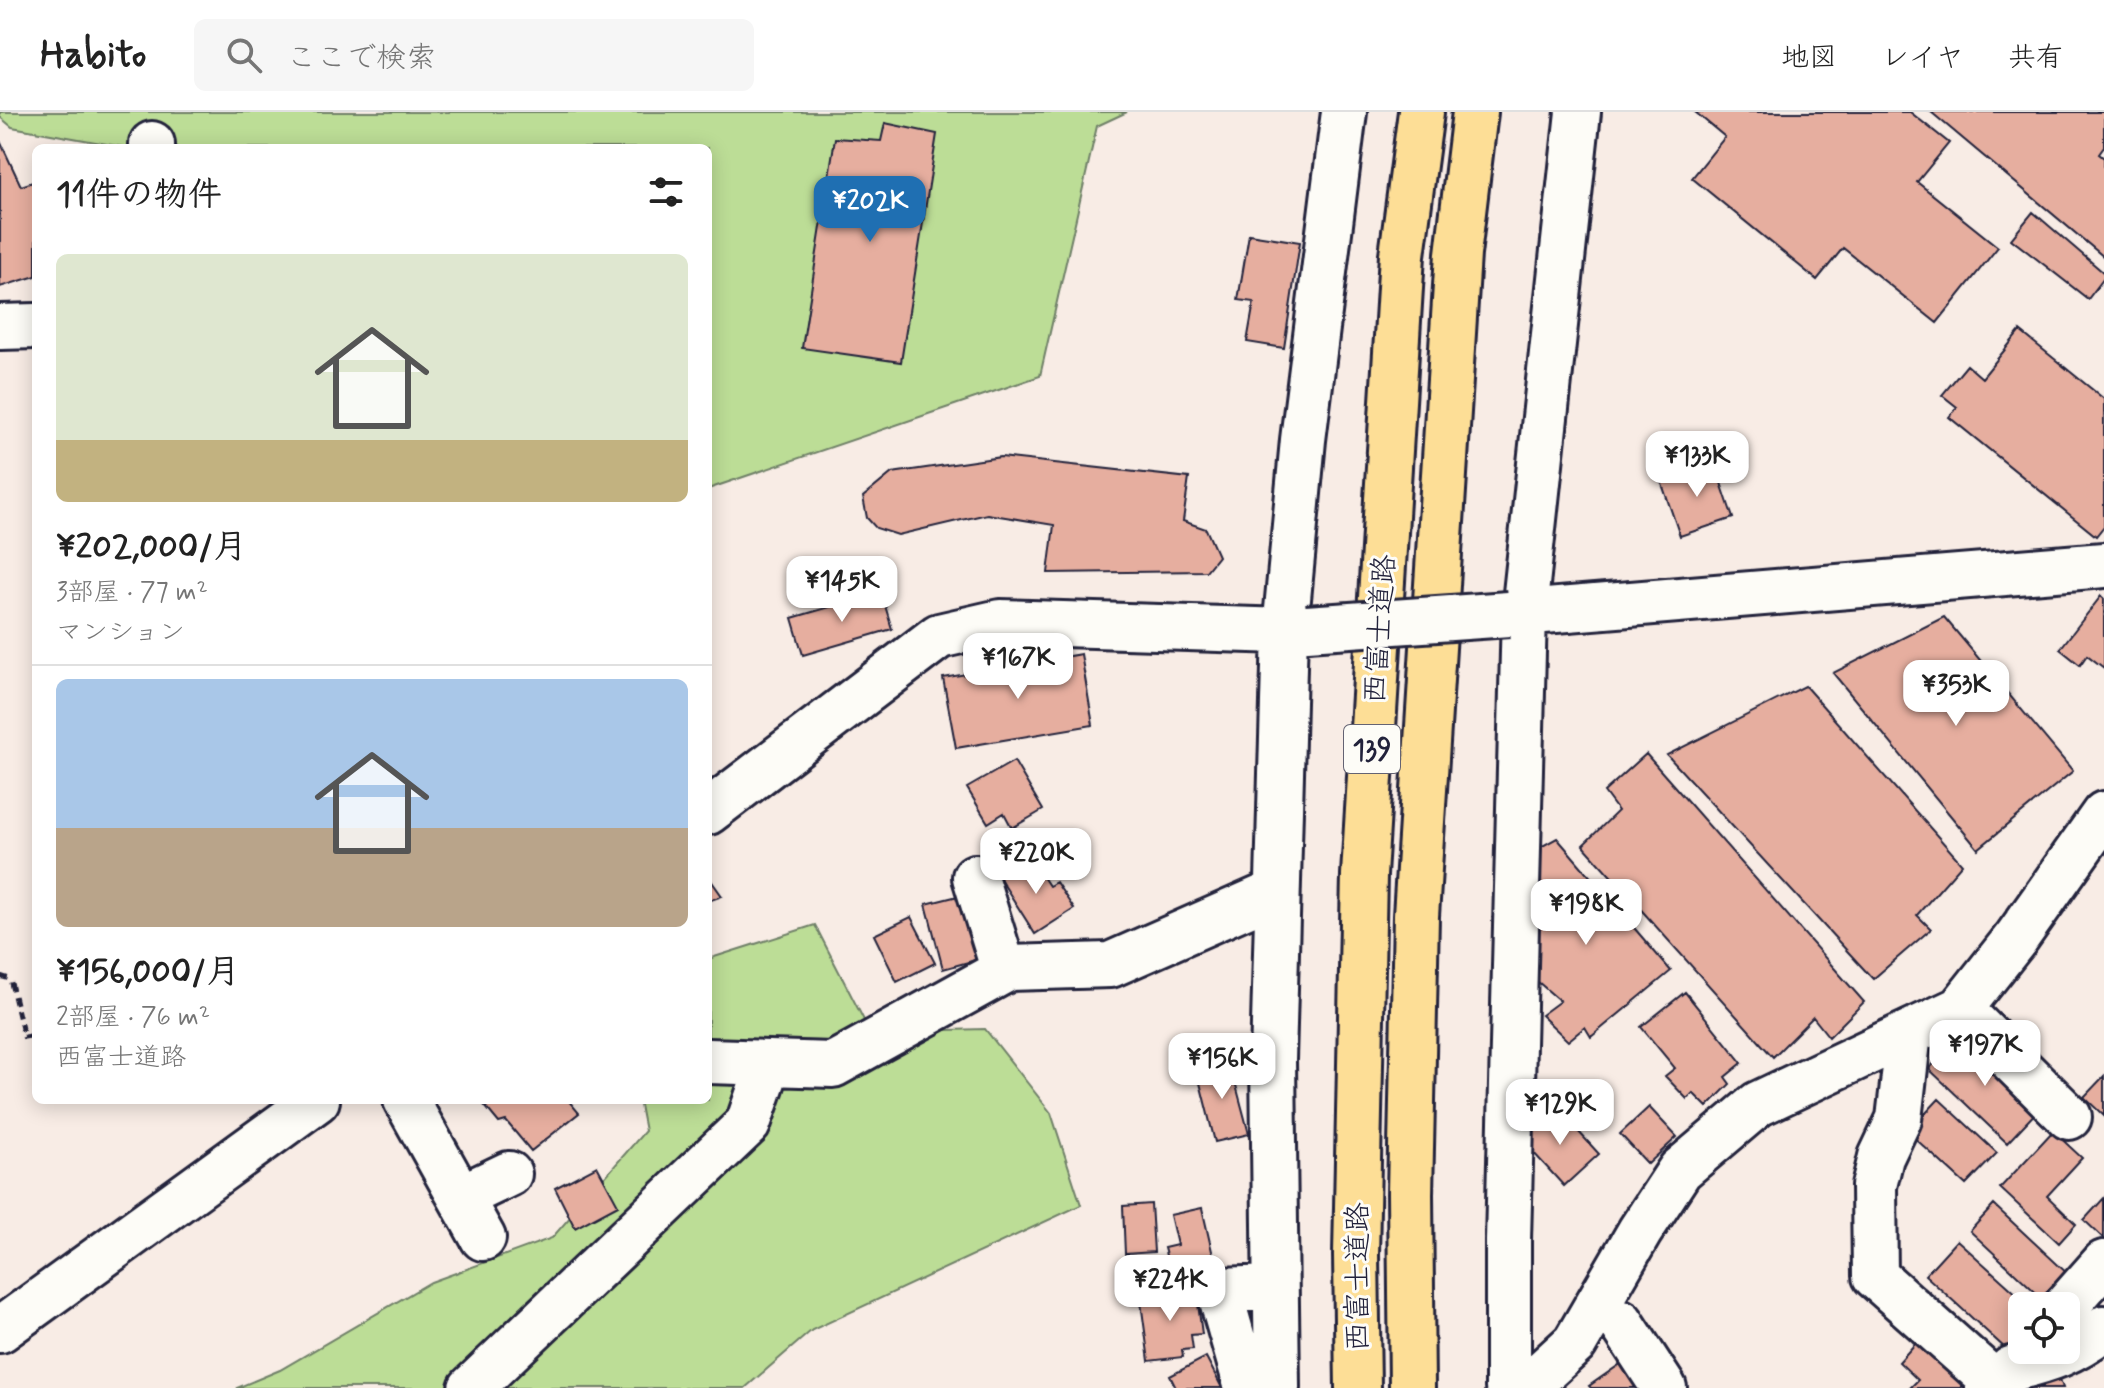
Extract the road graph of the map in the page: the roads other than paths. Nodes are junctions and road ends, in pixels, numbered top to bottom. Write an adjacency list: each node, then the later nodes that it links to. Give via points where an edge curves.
1 (1344, 112): 9 (street, via 1303,440)
2 (1421, 112): 35 (highway, 西富士道路 / 139, via 1402,255 1364,875)
3 (1475, 112): 36 (highway, 西富士道路 / 139, via 1457,270 1416,916)
4 (1578, 112): 8 (street)
5 (32, 326): 6 (street)
6 (0, 327)
7 (2104, 565): 8 (street)
8 (1516, 613): 9 (street, bridge); 37 (street)
9 (1296, 630): 10 (street, via 1000,622 939,636); 13 (street)
10 (712, 809)
11 (2104, 814): 15 (street)
12 (975, 877): 14 (street)
13 (1276, 892): 14 (street, via 1110,965); 26 (street)
14 (1004, 971): 18 (street, via 833,1065)
15 (1960, 1009): 16 (street); 21 (street)
16 (1909, 1033): 31 (street, via 1899,1119 1874,1186 1875,1276); 38 (street, via 1758,1104 1680,1170 1575,1343)
17 (712, 1061): 18 (street)
18 (769, 1063): 32 (street, via 748,1124)
19 (311, 1104): 30 (street)
20 (408, 1104): 23 (street)
21 (2069, 1117)
22 (509, 1174): 23 (street)
23 (461, 1197): 24 (street)
24 (483, 1238)
25 (2104, 1263): 27 (street)
26 (1275, 1288): 33 (street, via 1219,1290); 34 (street)
27 (2078, 1292)
28 (1621, 1322): 39 (street)
29 (2104, 1328): 31 (street, via 2049,1361)
30 (0, 1330)
31 (2005, 1372)
32 (471, 1388)
33 (1247, 1388)
34 (1277, 1388)
35 (1358, 1388)
36 (1412, 1388)
37 (1508, 1388)
38 (1521, 1388)
39 (1664, 1388)

